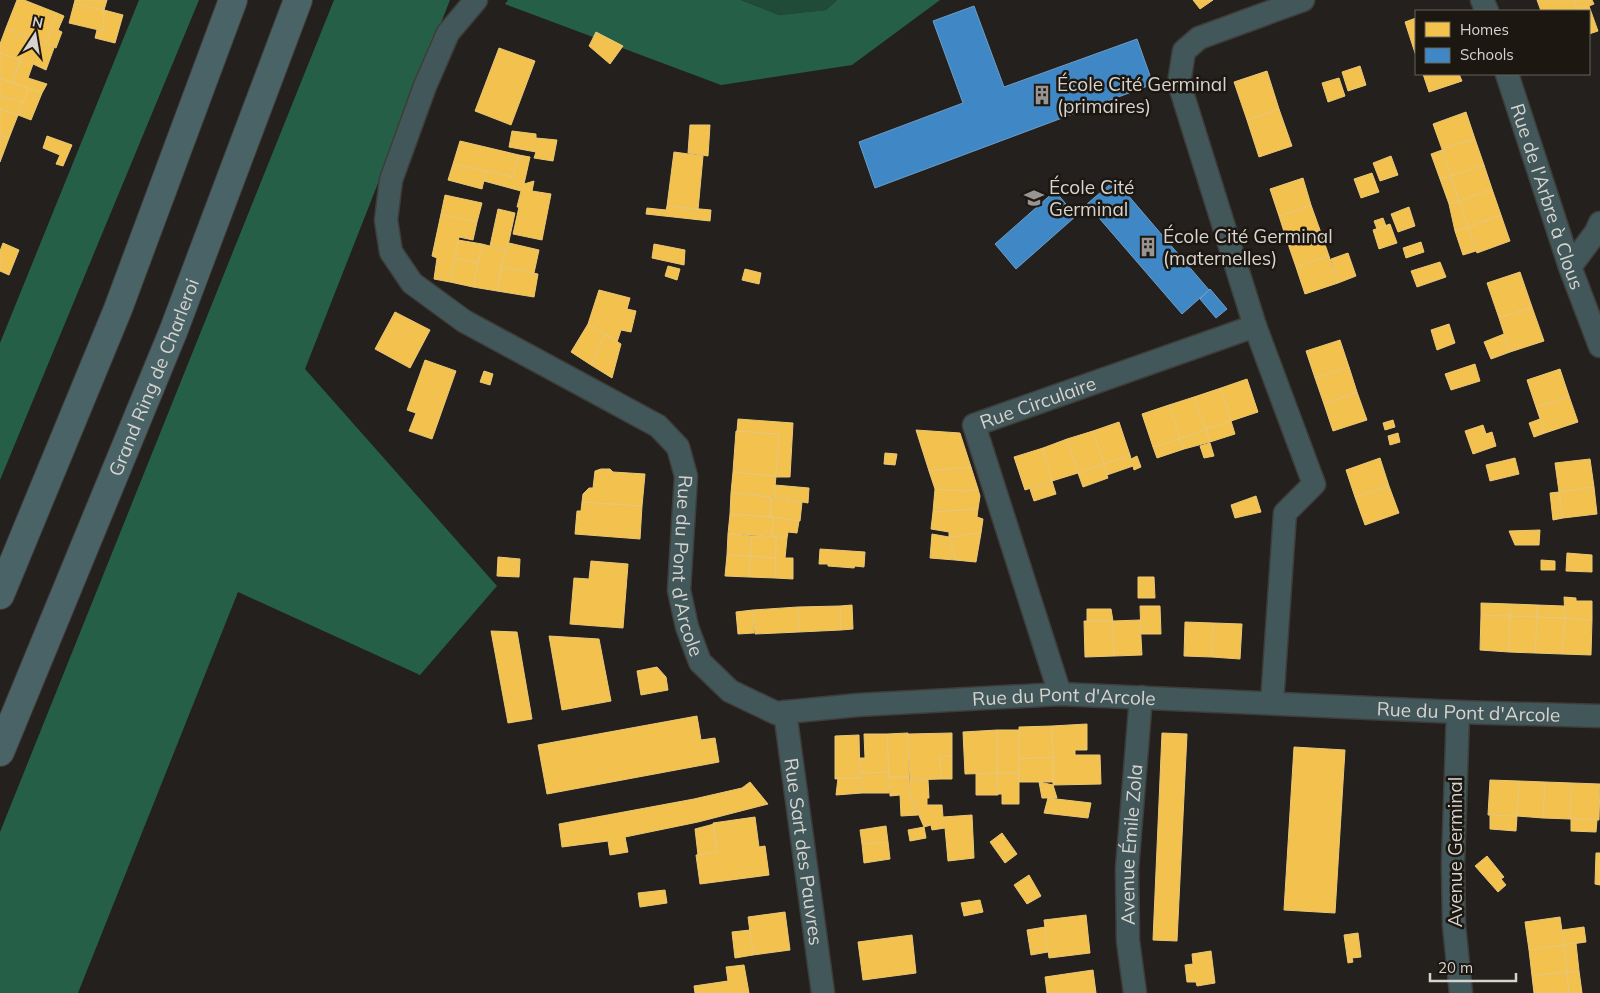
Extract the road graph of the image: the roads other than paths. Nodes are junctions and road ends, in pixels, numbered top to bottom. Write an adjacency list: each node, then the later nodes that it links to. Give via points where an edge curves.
1 (233, 0): 10 (highway, via 118,309)
2 (298, 0): 17 (highway, Grand Ring de Charleroi, via 173,332)
3 (476, 0): 14 (street, Rue du Pont d'Arcole, via 448,33 390,180 386,220 391,252 412,283 464,321 658,426 678,447 686,476 679,590 687,627 700,662 730,691 776,713)
4 (1303, 0): 8 (street, via 1199,38 1184,51 1178,83)
5 (1507, 75): 7 (street, Rue de l'Arbre à Clous)
6 (1600, 223): 7 (street)
7 (1570, 267): 9 (street, Rue de l'Arbre à Clous)
8 (1255, 326): 11 (street, Rue Circulaire, via 974,425); 13 (street, via 1314,484 1285,513)
9 (1600, 346)
10 (0, 595)
11 (1060, 694): 12 (street, Rue du Pont d'Arcole); 14 (street, Rue du Pont d'Arcole)
12 (1141, 697): 13 (street, Rue du Pont d'Arcole); 19 (street, Avenue Émile Zola, via 1127,869 1128,941)
13 (1272, 703): 15 (street, Rue du Pont d'Arcole)
14 (785, 712): 18 (street, Rue Sart des Pauvres)
15 (1458, 712): 16 (street, Rue du Pont d'Arcole); 20 (street, Avenue Germinal, via 1453,864 1454,925)
16 (1600, 716)
17 (0, 752)
18 (823, 993)
19 (1134, 993)
20 (1461, 993)

